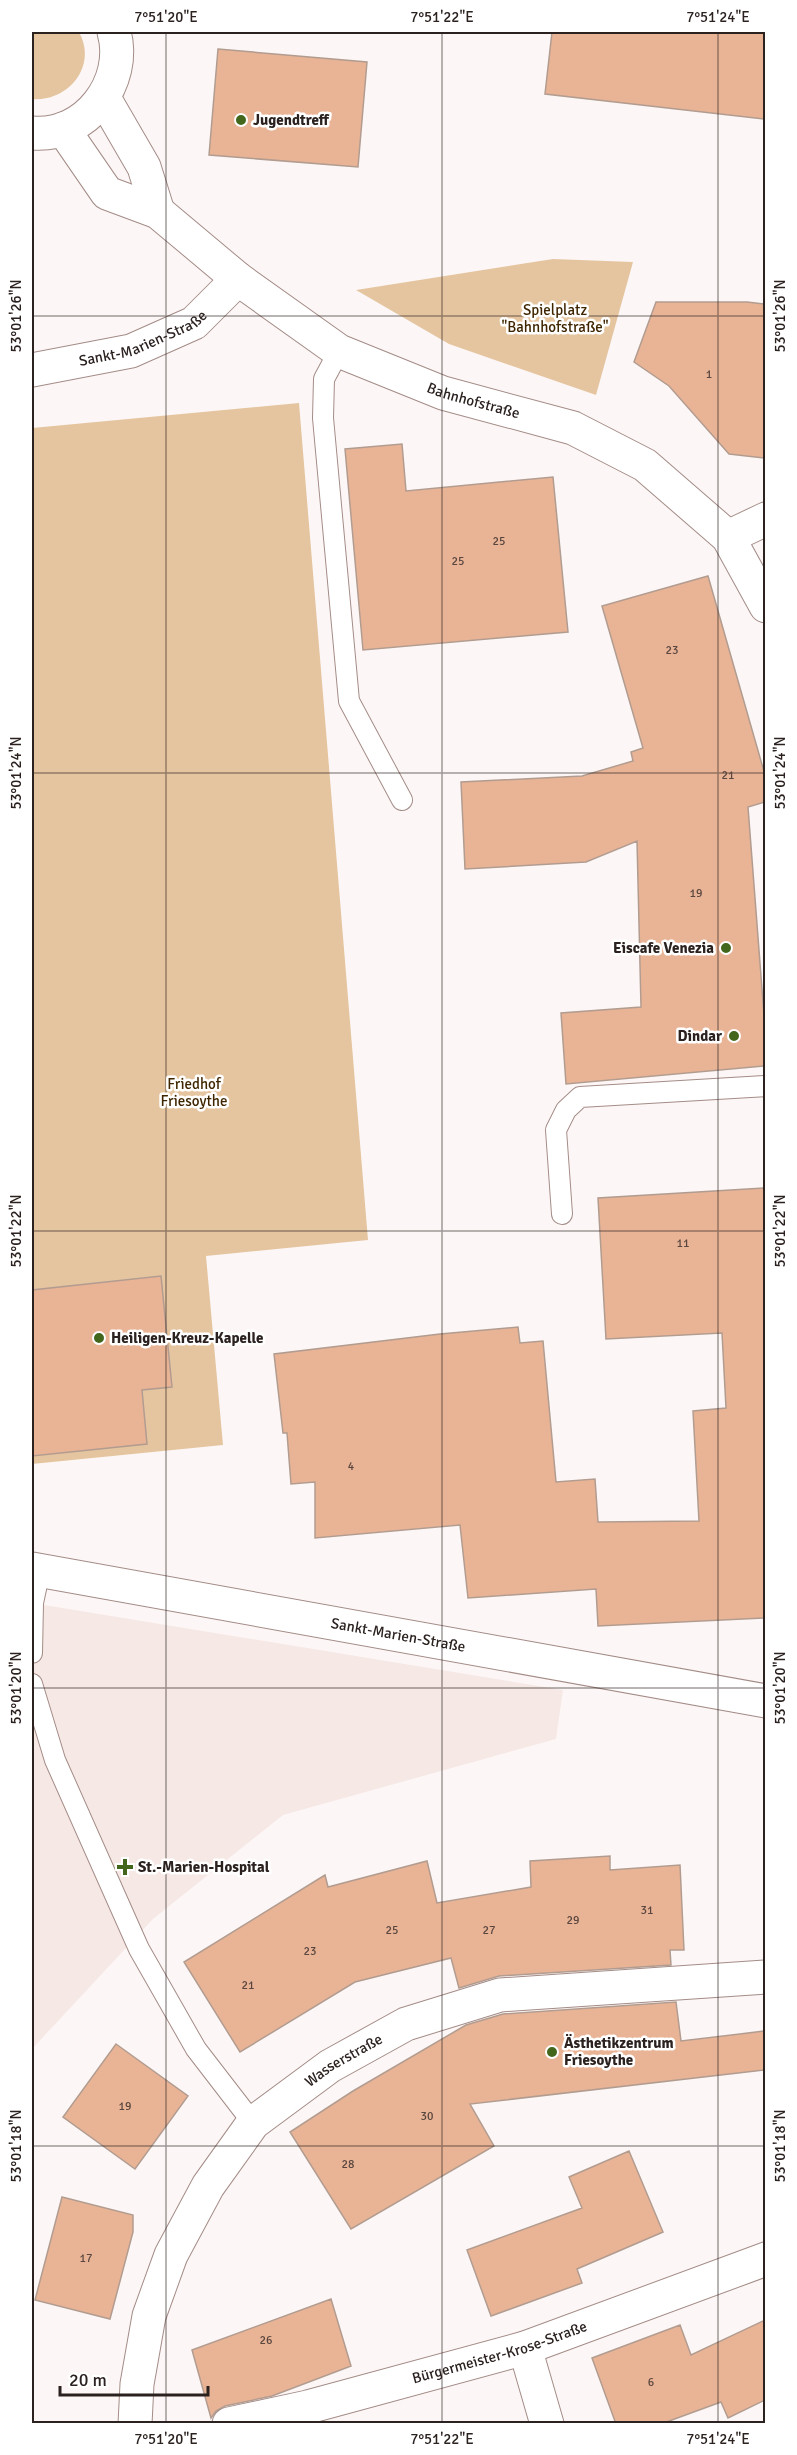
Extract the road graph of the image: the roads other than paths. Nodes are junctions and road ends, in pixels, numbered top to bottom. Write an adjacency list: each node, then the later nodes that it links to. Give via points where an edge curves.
1 (114, 32): 2 (street, Bahnhofstraße, via 118,45 115,73)
2 (104, 98): 3 (street, Bahnhofstraße, via 86,117); 4 (street, via 144,167)
3 (47, 131): 4 (street, Bahnhofstraße, via 107,193)
4 (158, 212): 5 (street, Bahnhofstraße)
5 (238, 279): 6 (street, Bahnhofstraße); 7 (street, Sankt-Marien-Straße, via 194,323 131,351)
6 (339, 351): 9 (street, Bahnhofstraße, via 443,393 573,428 645,465); 11 (lane, via 324,379 323,418 349,701)
7 (32, 370)
8 (765, 519): 9 (street)
9 (728, 537): 10 (street, Bahnhofstraße)
10 (765, 606)
11 (402, 800)
12 (765, 1086): 13 (lane, via 579,1097 566,1110 556,1130)
13 (562, 1214)
14 (36, 1569): 15 (lane); 17 (street, Sankt-Marien-Straße)
15 (32, 1653)
16 (32, 1684): 19 (lane, via 55,1760 139,1949 196,2049)
17 (765, 1701)
18 (765, 1977): 19 (street, Wasserstraße, via 500,1995 406,2024 330,2066)
19 (253, 2123): 22 (street, Wasserstraße, via 208,2186 171,2255 149,2316 137,2384)
20 (765, 2259): 21 (street, Bürgermeister-Krose-Straße)
21 (525, 2348): 23 (street, Bürgermeister-Krose-Straße, via 308,2407); 24 (street)
22 (135, 2424)
23 (229, 2424)
24 (547, 2424)

